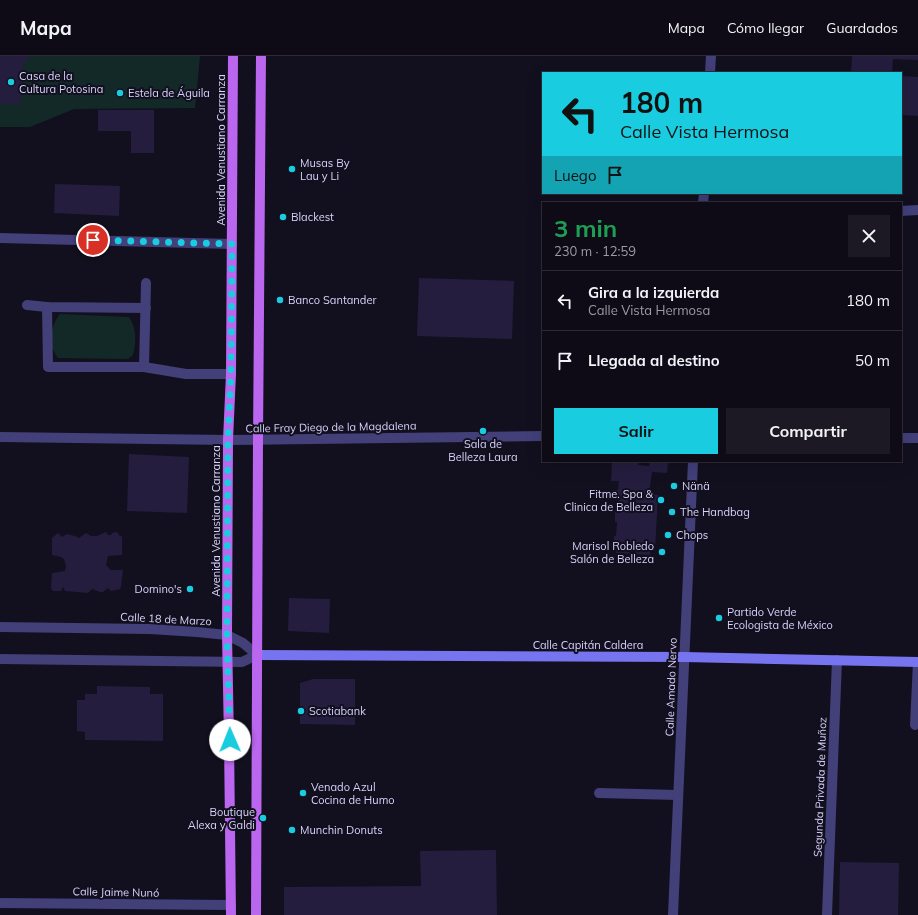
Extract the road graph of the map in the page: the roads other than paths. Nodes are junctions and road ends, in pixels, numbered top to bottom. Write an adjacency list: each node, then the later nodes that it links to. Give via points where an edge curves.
1 (233, 56): 8 (main road, Avenida Venustiano Carranza)
2 (261, 56): 19 (main road)
3 (711, 56): 4 (street)
4 (710, 72)
5 (902, 210): 6 (street)
6 (918, 210)
7 (0, 238): 8 (street)
8 (232, 244): 14 (main road, Avenida Venustiano Carranza)
9 (146, 283): 12 (street)
10 (27, 305): 11 (street)
11 (47, 307): 12 (street); 13 (street, via 48,367)
12 (146, 308): 13 (street)
13 (144, 367): 14 (street, via 186,374)
14 (231, 374): 20 (main road, Avenida Venustiano Carranza)
15 (542, 436): 19 (street, Calle Fray Diego de la Magdalena)
16 (0, 437): 20 (street, Calle Fray Diego de la Magdalena)
17 (902, 438): 18 (street)
18 (918, 438)
19 (258, 439): 20 (street, Calle Fray Diego de la Magdalena); 24 (main road)
20 (228, 440): 23 (main road, Avenida Venustiano Carranza)
21 (693, 462): 25 (street, Calle Amado Nervo)
22 (0, 628): 23 (street, Calle 18 de Marzo, via 150,629)
23 (227, 635): 24 (street, Calle 18 de Marzo, via 243,643); 28 (main road, Avenida Venustiano Carranza)
24 (257, 655): 25 (main road, Calle Capitán Caldera); 28 (street, via 242,662); 35 (main road)
25 (684, 657): 27 (main road, Calle Capitán Caldera); 32 (street, Calle Amado Nervo)
26 (0, 659): 28 (street)
27 (837, 660): 29 (main road, Calle Capitán Caldera); 37 (street, Segunda Privada de Muñoz)
28 (228, 662): 34 (main road, Avenida Venustiano Carranza)
29 (918, 662): 30 (street)
30 (915, 725)
31 (599, 793): 32 (street)
32 (678, 795): 36 (street, Calle Amado Nervo)
33 (0, 903): 34 (street, Calle Jaime Nunó)
34 (231, 910)
35 (256, 915)
36 (673, 915)
37 (827, 915)

